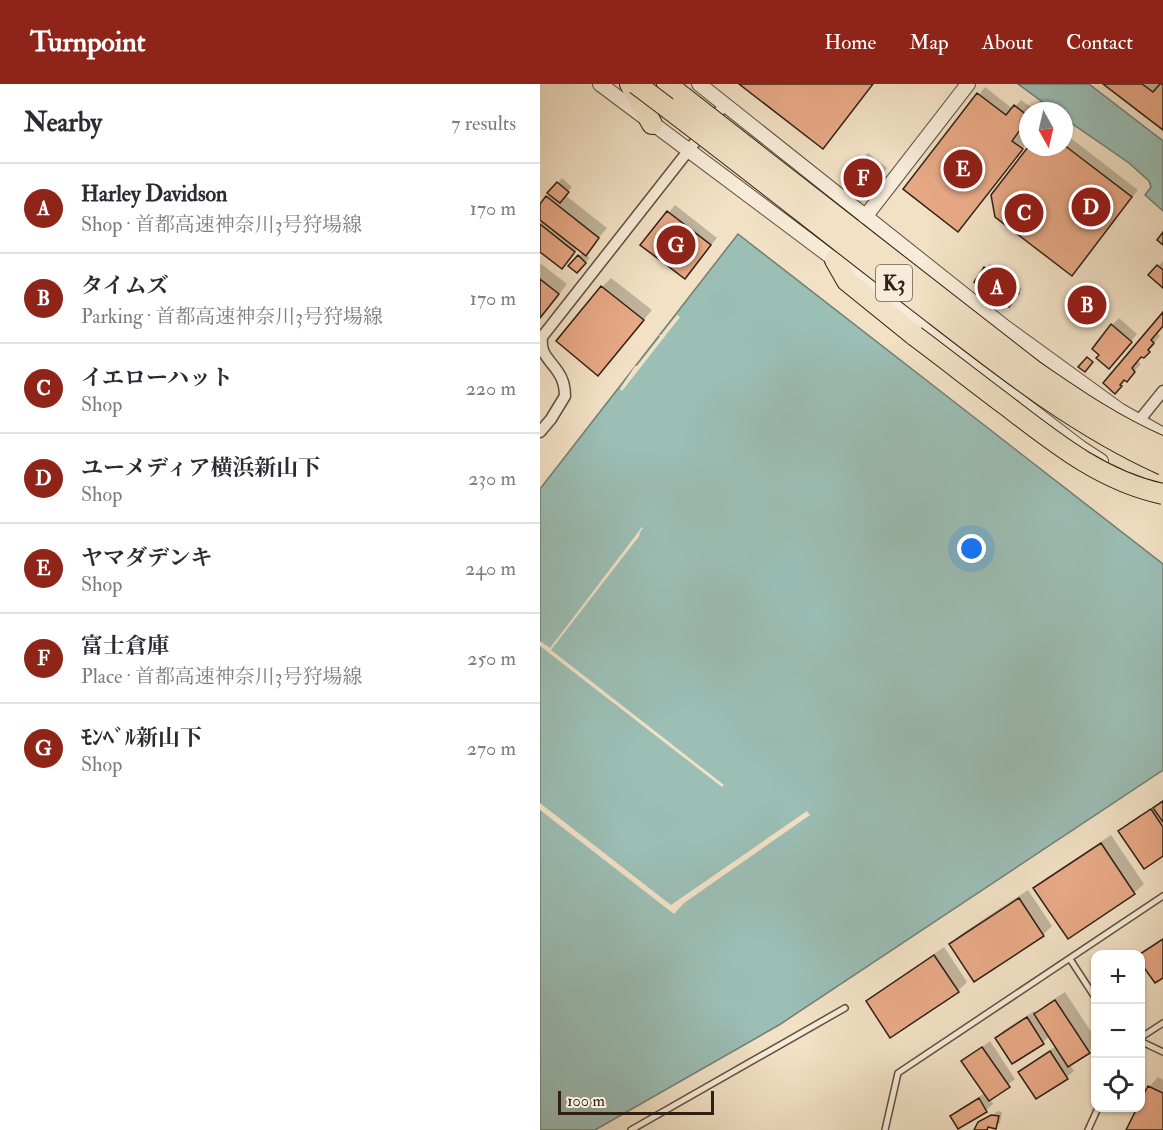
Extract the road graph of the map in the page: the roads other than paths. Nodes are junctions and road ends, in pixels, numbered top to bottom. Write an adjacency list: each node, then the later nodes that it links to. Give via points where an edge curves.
1 (600, 84): 8 (street)
2 (630, 84): 8 (highway)
3 (636, 84): 17 (highway, K3, bridge, via 1013,376 1089,427)
4 (699, 84): 7 (street)
5 (968, 84): 10 (street)
6 (673, 88): 16 (highway, K3, bridge, via 1033,370 1089,410)
7 (725, 104): 9 (street); 10 (street)
8 (652, 124): 9 (street)
9 (689, 151): 11 (street); 14 (street, via 542,337 540,347 562,378 566,396)
10 (865, 217): 11 (street); 13 (street, via 1064,372)
11 (835, 260): 18 (street, via 1081,448); 18 (highway, bridge, via 847,281 1053,442 1121,481)
12 (1163, 390): 13 (street)
13 (1138, 422): 15 (street)
14 (540, 432)
15 (1163, 435)
16 (1163, 447)
17 (1163, 465)
18 (1163, 495)
19 (1163, 896): 20 (lane)
20 (1070, 959): 21 (lane); 29 (lane, via 898,1073)
21 (1091, 993)
22 (845, 1008): 28 (lane)
23 (1163, 1023): 24 (lane)
24 (1145, 1036)
25 (1145, 1043): 26 (lane)
26 (1163, 1052)
27 (1096, 1112): 30 (lane)
28 (631, 1130)
29 (885, 1130)
30 (1088, 1130)

